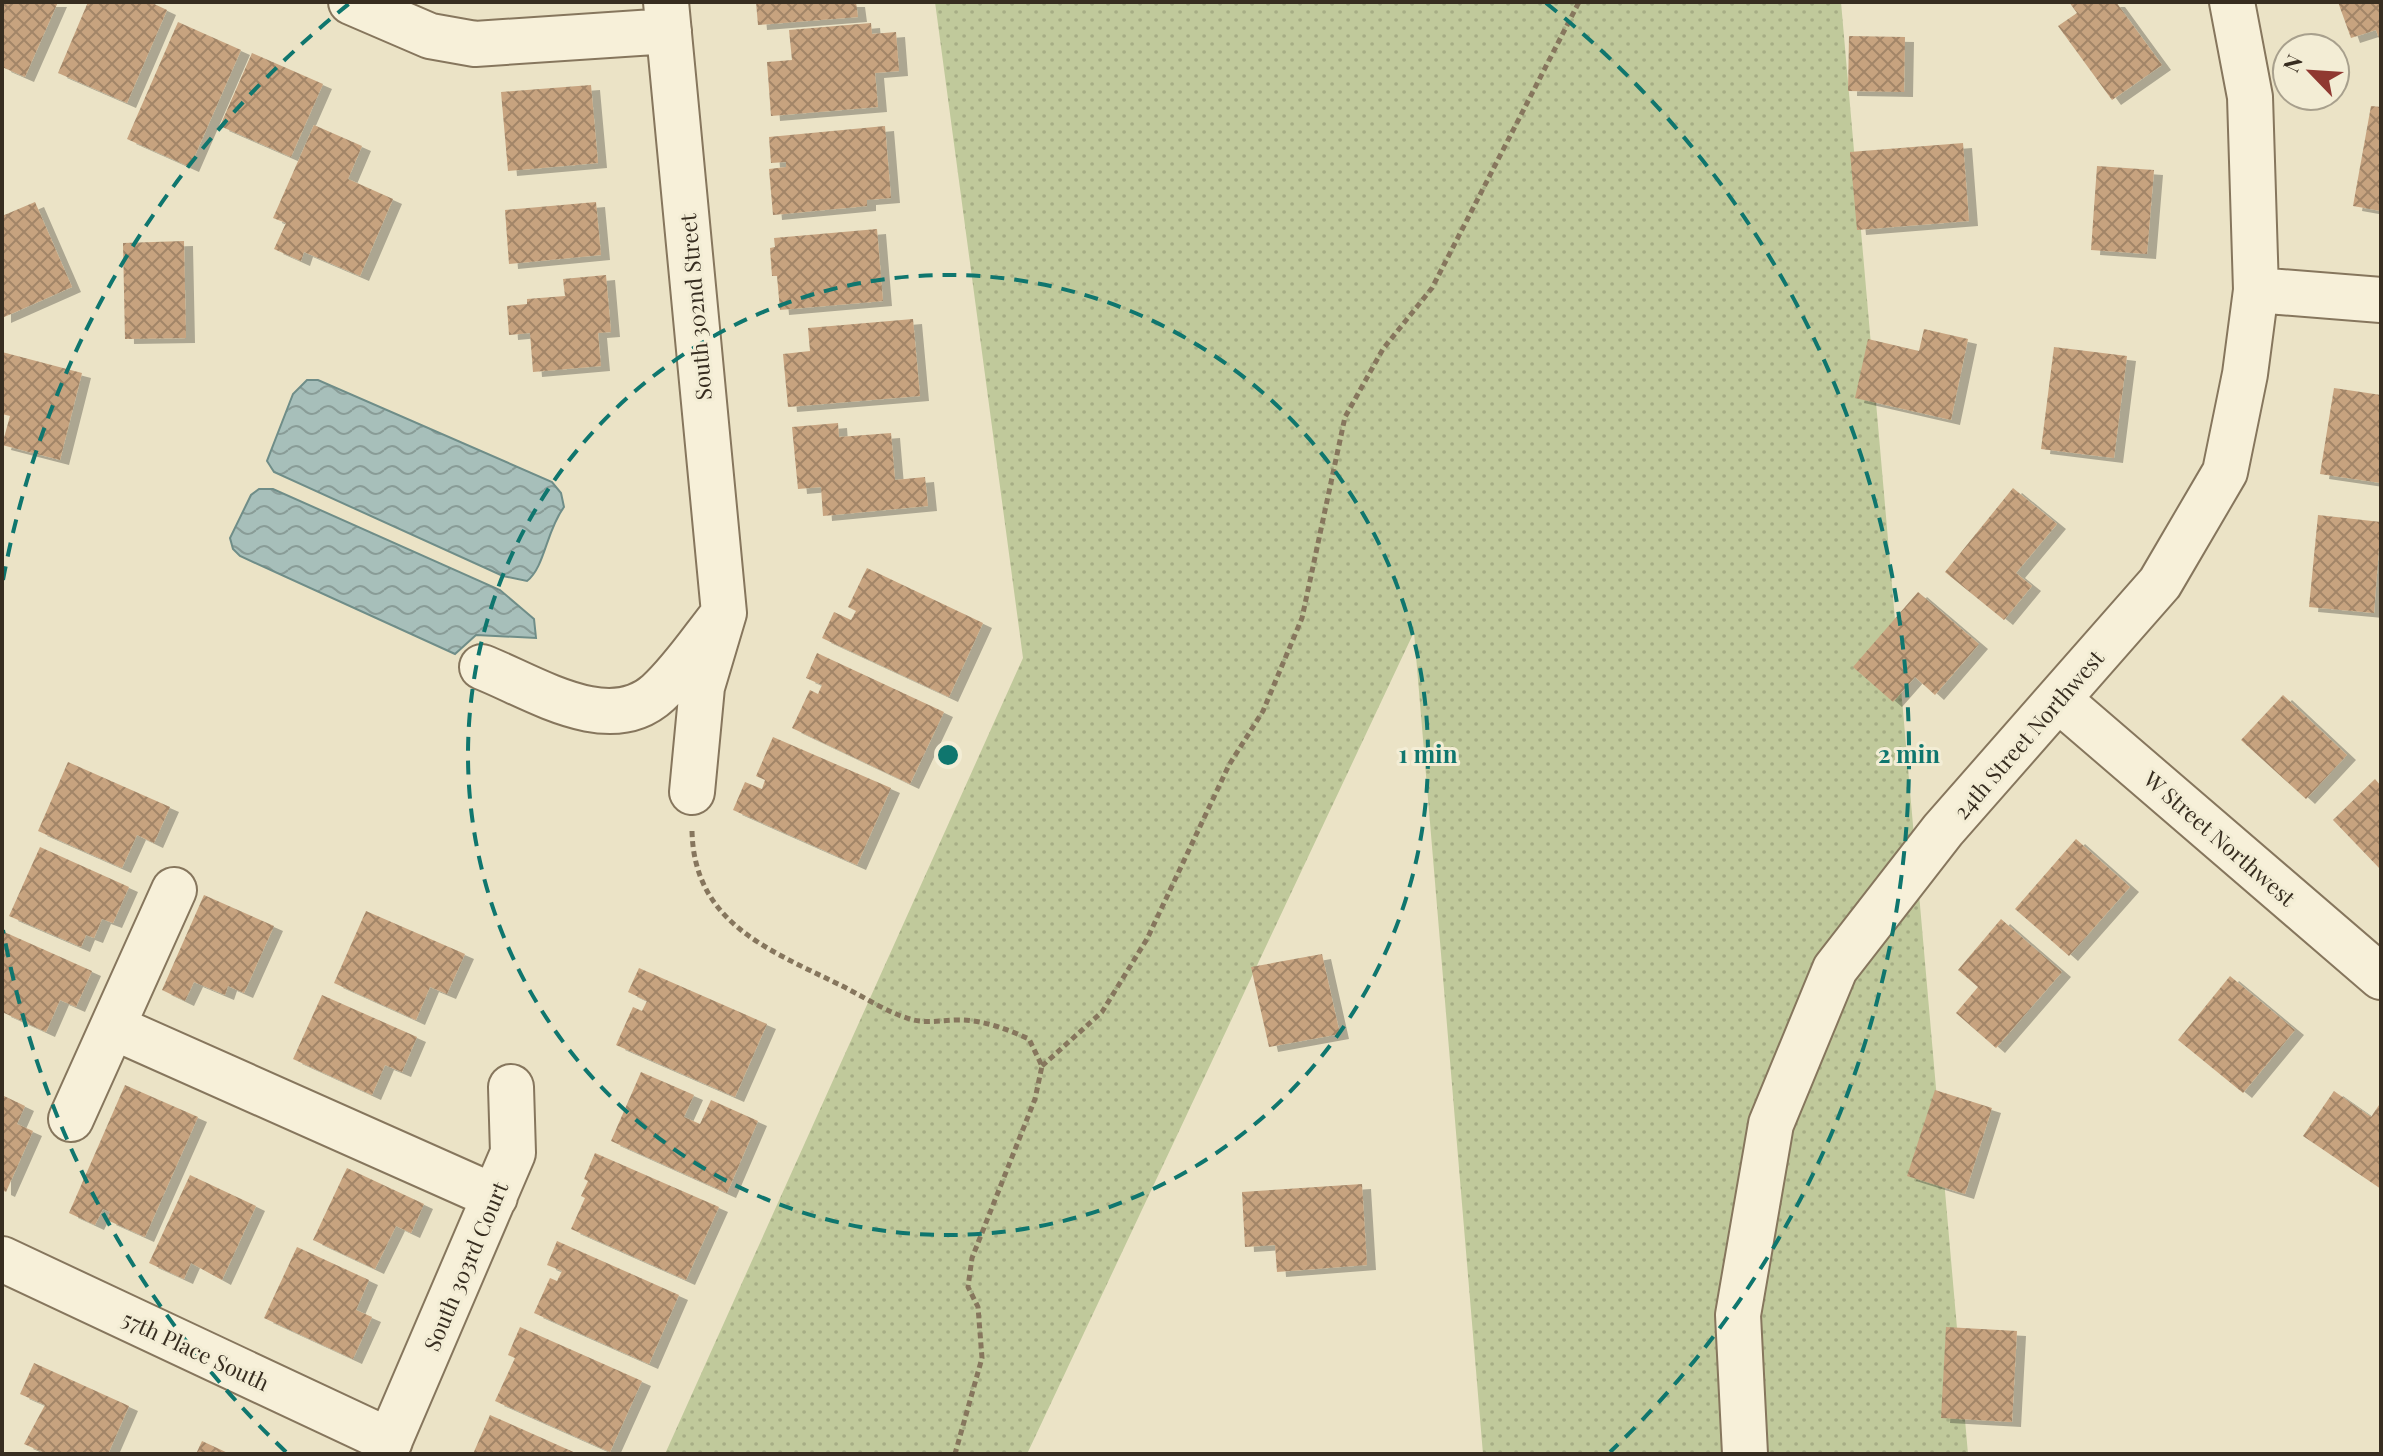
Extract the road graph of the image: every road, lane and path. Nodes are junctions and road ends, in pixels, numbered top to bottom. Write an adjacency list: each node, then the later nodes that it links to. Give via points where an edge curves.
1 (351, 2): 4 (street, via 430,36 475,44)
2 (1579, 2): 14 (path, via 1432,288 1383,349 1345,417 1302,618 1263,711 1229,765 1147,939 1102,1012)
3 (2232, 2): 5 (street, 24th Street Northwest, via 2250,97)
4 (668, 16): 7 (street, South 302nd Street)
5 (2256, 290): 6 (street); 9 (street, 24th Street Northwest, via 2225,472 2160,583)
6 (2381, 300)
7 (724, 613): 8 (street, via 657,694 611,714 588,710); 10 (street, via 702,687)
8 (482, 667)
9 (2059, 700): 12 (street, W Street Northwest); 21 (street, 24th Street Northwest, via 1943,830 1835,969 1768,1139 1738,1315)
10 (692, 792): 14 (path, via 693,857 715,906 731,924 762,947 910,1019 1003,1027 1029,1039)
11 (174, 890): 13 (street)
12 (2381, 977)
13 (113, 1027): 16 (street); 17 (street)
14 (1042, 1066): 20 (path, via 1035,1099 972,1258 968,1287 978,1307 982,1358)
15 (511, 1087): 17 (street, South 303rd Court, via 513,1153)
16 (71, 1119)
17 (495, 1197): 19 (street, South 303rd Court)
18 (5, 1269): 19 (street, 57th Place South)
19 (387, 1447)
20 (955, 1454)
21 (1745, 1454)

